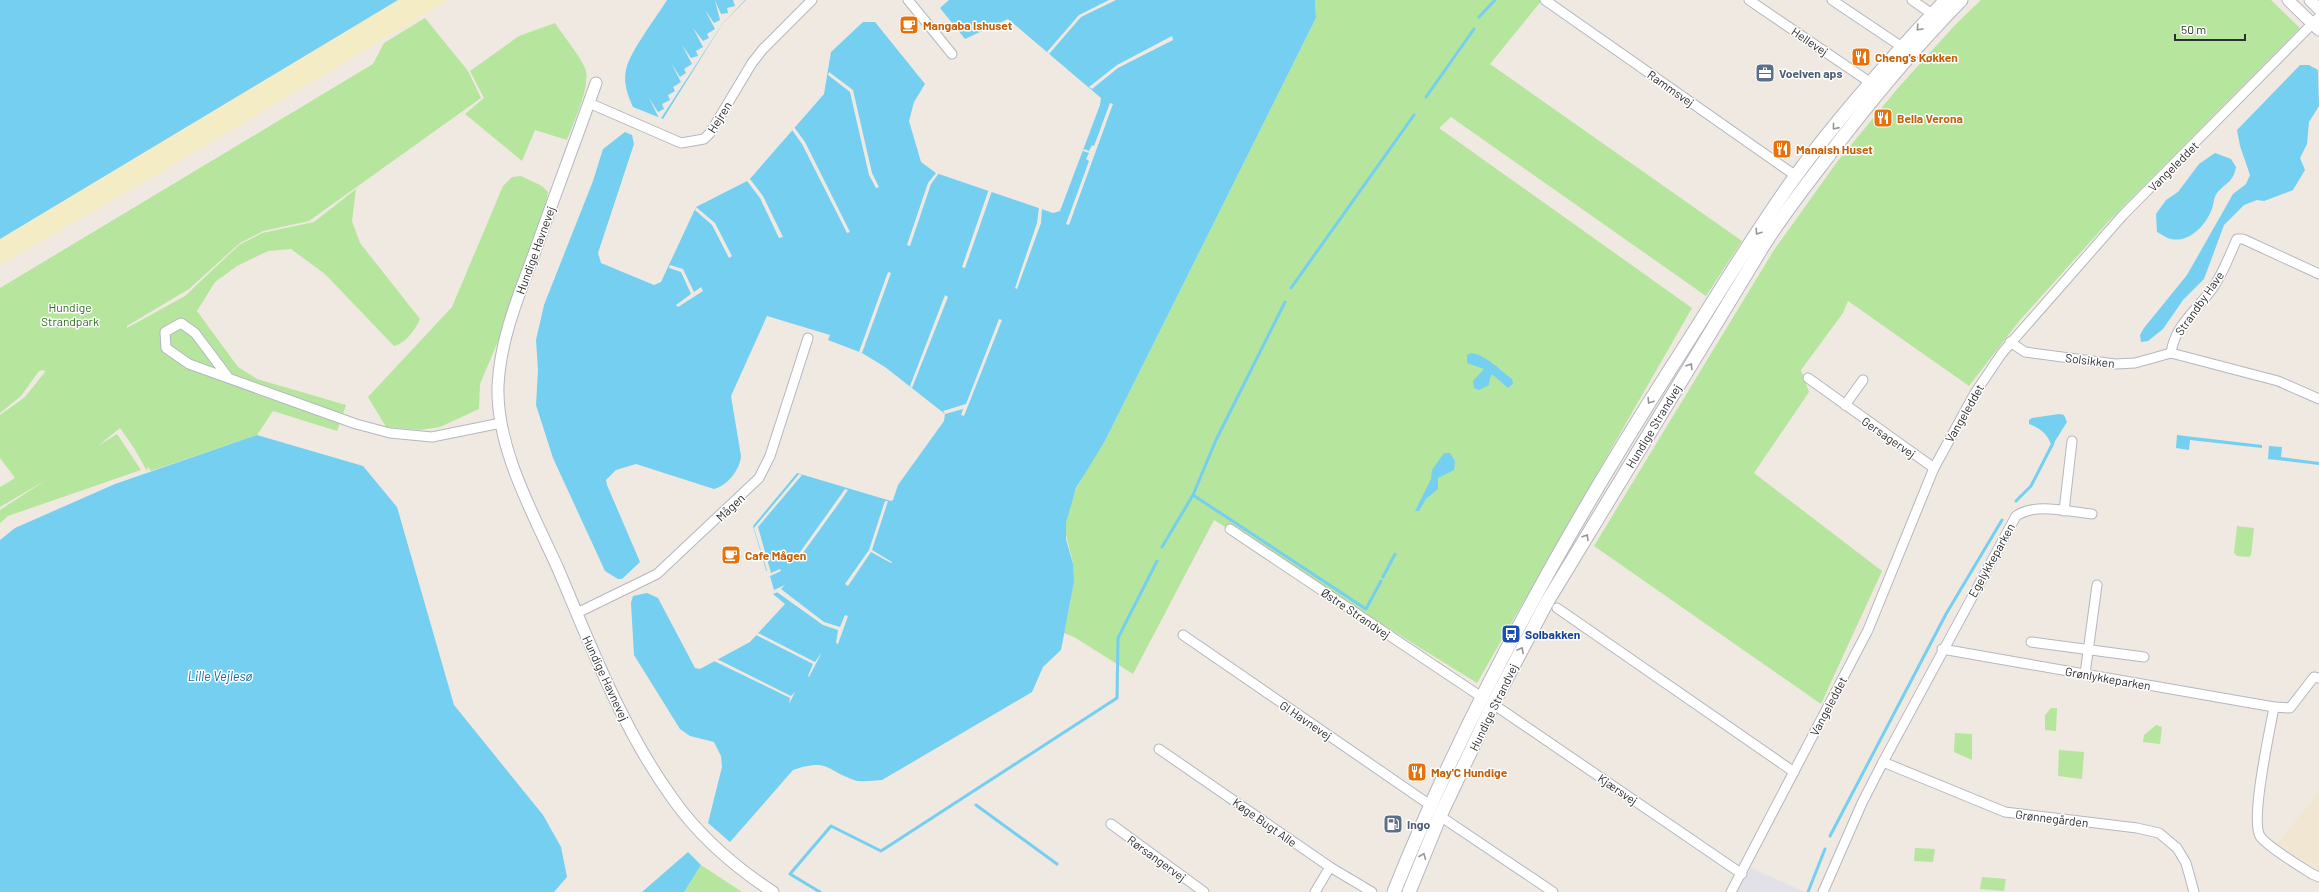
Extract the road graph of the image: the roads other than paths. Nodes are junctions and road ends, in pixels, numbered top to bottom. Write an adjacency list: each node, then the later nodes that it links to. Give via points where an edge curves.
1 (812, 0): 18 (street, Hejren, via 756,59 710,134 704,139 681,143)
2 (908, 0): 15 (street)
3 (1545, 0): 19 (street, Rammsvej)
4 (1749, 0): 17 (street, Hellevej)
5 (1832, 0): 14 (street)
6 (1912, 0): 12 (street)
7 (1946, 0): 12 (main road, Hundige Strandvej)
8 (1961, 0): 45 (main road, Hundige Strandvej, one-way to 8, via 1782,217 1874,96)
9 (2288, 0): 13 (street)
10 (2310, 0): 11 (street)
11 (2319, 9)
12 (1932, 14): 14 (main road, Hundige Strandvej, one-way to 14)
13 (2317, 23): 22 (street, Vangeleddet, via 2124,215)
14 (1902, 47): 17 (main road, Hundige Strandvej)
15 (952, 54)
16 (596, 83): 18 (street, Hundige Havnevej)
17 (1871, 83): 19 (main road, Hundige Strandvej, one-way to 19)
18 (589, 103): 29 (street, Hundige Havnevej, via 505,338 498,387)
19 (1796, 176): 45 (main road, Hundige Strandvej, one-way to 45, via 1756,234 1611,466 1534,600)
20 (2319, 274): 23 (street, Strandby Have, via 2243,239 2237,239 2212,289 2178,331)
21 (808, 338): 37 (street, Mågen, via 770,456 759,478 657,574)
22 (2010, 342): 23 (street, Solsikken, via 2025,352 2115,364 2135,363); 31 (street, Vangeleddet, via 1975,393)
23 (2171, 353): 27 (street, via 2278,381)
24 (228, 377): 24 (street, via 189,364 166,348 164,332 181,323 194,333); 29 (street, via 356,424 390,433 432,438)
25 (1808, 378): 28 (street, Gersagervej)
26 (1863, 380): 28 (street)
27 (2319, 399)
28 (1845, 406): 31 (street, Gersagervej)
29 (501, 423): 37 (street, Hundige Havnevej, via 513,465)
30 (2072, 441): 32 (street)
31 (1934, 468): 49 (street, Vangeleddet, via 1868,630)
32 (2064, 511): 33 (street, Egelykkeparken); 40 (street, Egelykkeparken, via 2025,510 2016,516)
33 (2092, 514)
34 (1230, 529): 45 (street, Østre Strandvej)
35 (2097, 585): 41 (street)
36 (1557, 608): 49 (street)
37 (577, 613): 56 (street, Hundige Havnevej, via 639,748 674,800 721,852)
38 (1183, 635): 50 (street, Gl Havnevej)
39 (2031, 642): 41 (street)
40 (1942, 649): 43 (street, Grønlykkeparken); 48 (street)
41 (2088, 650): 42 (street); 43 (street)
42 (2144, 657)
43 (2085, 674): 46 (street, Grønlykkeparken)
44 (2319, 678): 46 (street, Grønlykkeparken, via 2314,677 2290,708)
45 (1488, 701): 50 (main road, Hundige Strandvej); 51 (main road, Hundige Strandvej); 54 (street, Kjærsvej)
46 (2274, 707): 55 (street, via 2257,827 2261,837)
47 (1159, 749): 53 (street, Køge Bugt Alle)
48 (1883, 762): 64 (street); 65 (street, Grønnegården, via 2005,812 2159,833 2177,848 2186,863)
49 (1794, 772): 54 (street, Vangeleddet)
50 (1430, 805): 60 (main road, Hundige Strandvej)
51 (1440, 816): 61 (main road, Hundige Strandvej, one-way to 51); 62 (street)
52 (1111, 824): 57 (street, Rørsangervej)
53 (1330, 867): 58 (street); 59 (street, Køge Bugt Alle)
54 (1742, 874): 63 (street, Vangeleddet)
55 (2319, 877)
56 (773, 892)
57 (1204, 892)
58 (1315, 892)
59 (1372, 892)
60 (1394, 892)
61 (1409, 892)
62 (1552, 892)
63 (1731, 892)
64 (1823, 892)
65 (2194, 892)

